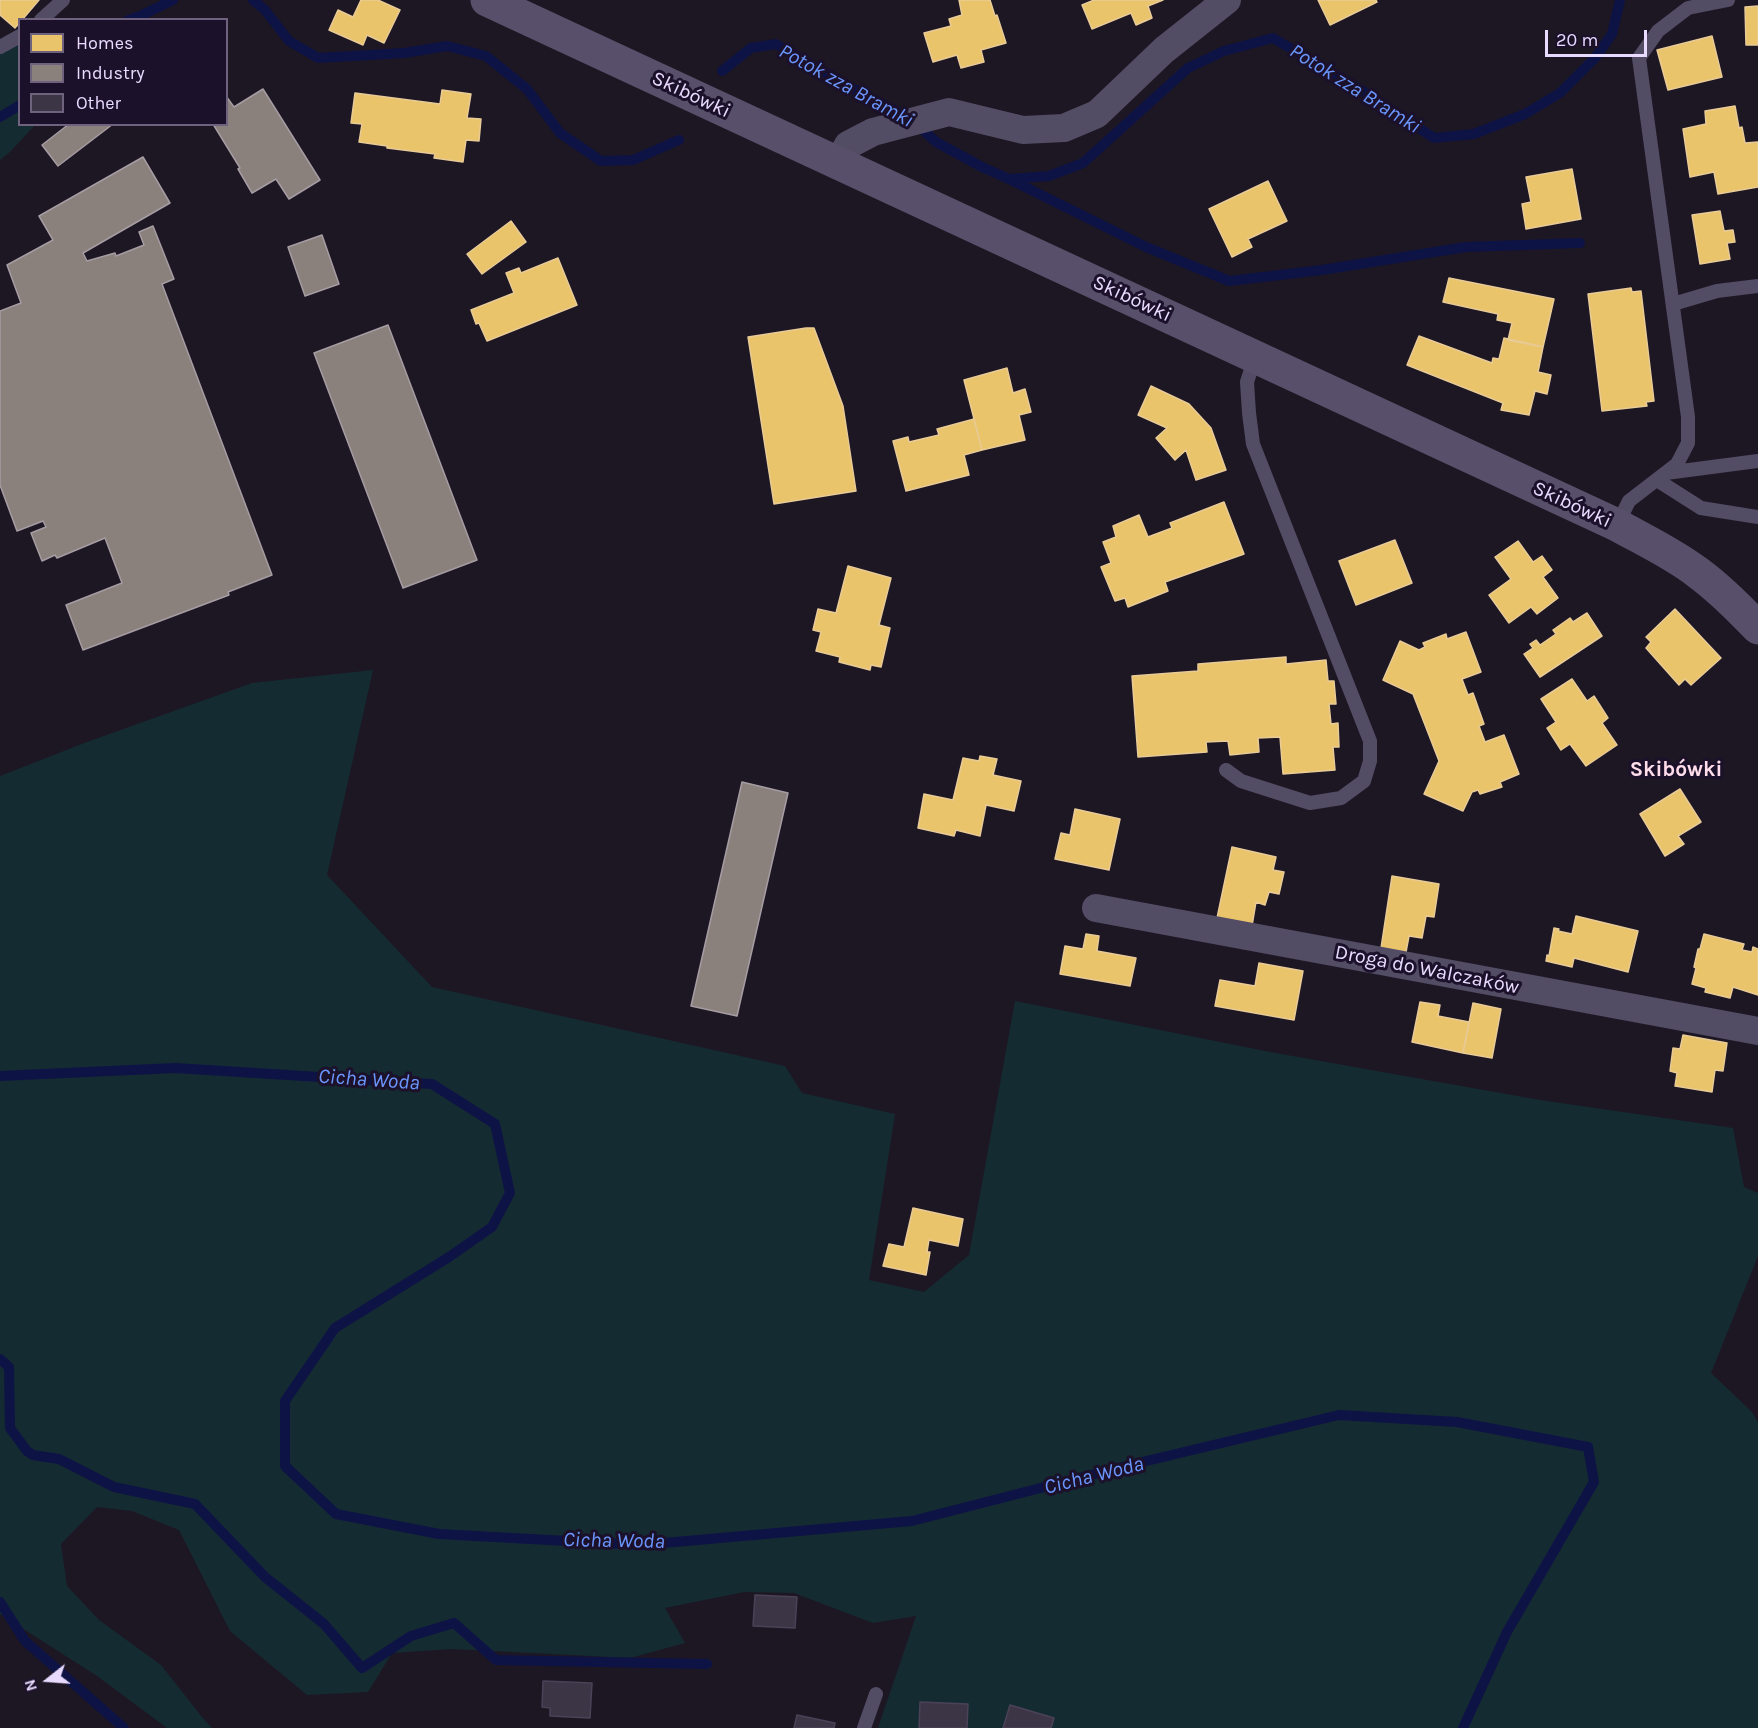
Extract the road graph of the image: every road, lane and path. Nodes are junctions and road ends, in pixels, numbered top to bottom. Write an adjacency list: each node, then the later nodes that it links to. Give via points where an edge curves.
1 (63, 0): 5 (lane)
2 (487, 0): 8 (main road, Skibówki)
3 (1227, 0): 8 (street, via 1164,50 1097,114 1064,128 1023,130 949,112 873,132 848,145)
4 (1728, 0): 10 (lane, via 1688,8 1658,31 1639,58)
5 (43, 18)
6 (18, 37): 7 (lane)
7 (0, 47)
8 (838, 163): 11 (main road, Skibówki)
9 (1758, 286): 10 (lane, via 1717,291)
10 (1673, 304): 13 (lane, via 1688,443 1677,464)
11 (1255, 357): 15 (main road, Skibówki); 17 (lane, via 1247,382 1253,444 1370,741 1370,761 1364,781 1341,798 1310,803 1241,781)
12 (1758, 461): 13 (lane)
13 (1662, 476): 14 (lane, via 1701,508); 15 (lane, via 1629,501)
14 (1758, 517)
15 (1617, 525): 16 (main road, Skibówki, via 1697,572)
16 (1758, 628)
17 (1226, 770)
18 (1096, 908): 19 (street, Droga do Walczaków)
19 (1758, 1031)
20 (876, 1694): 21 (lane)
21 (864, 1728)

